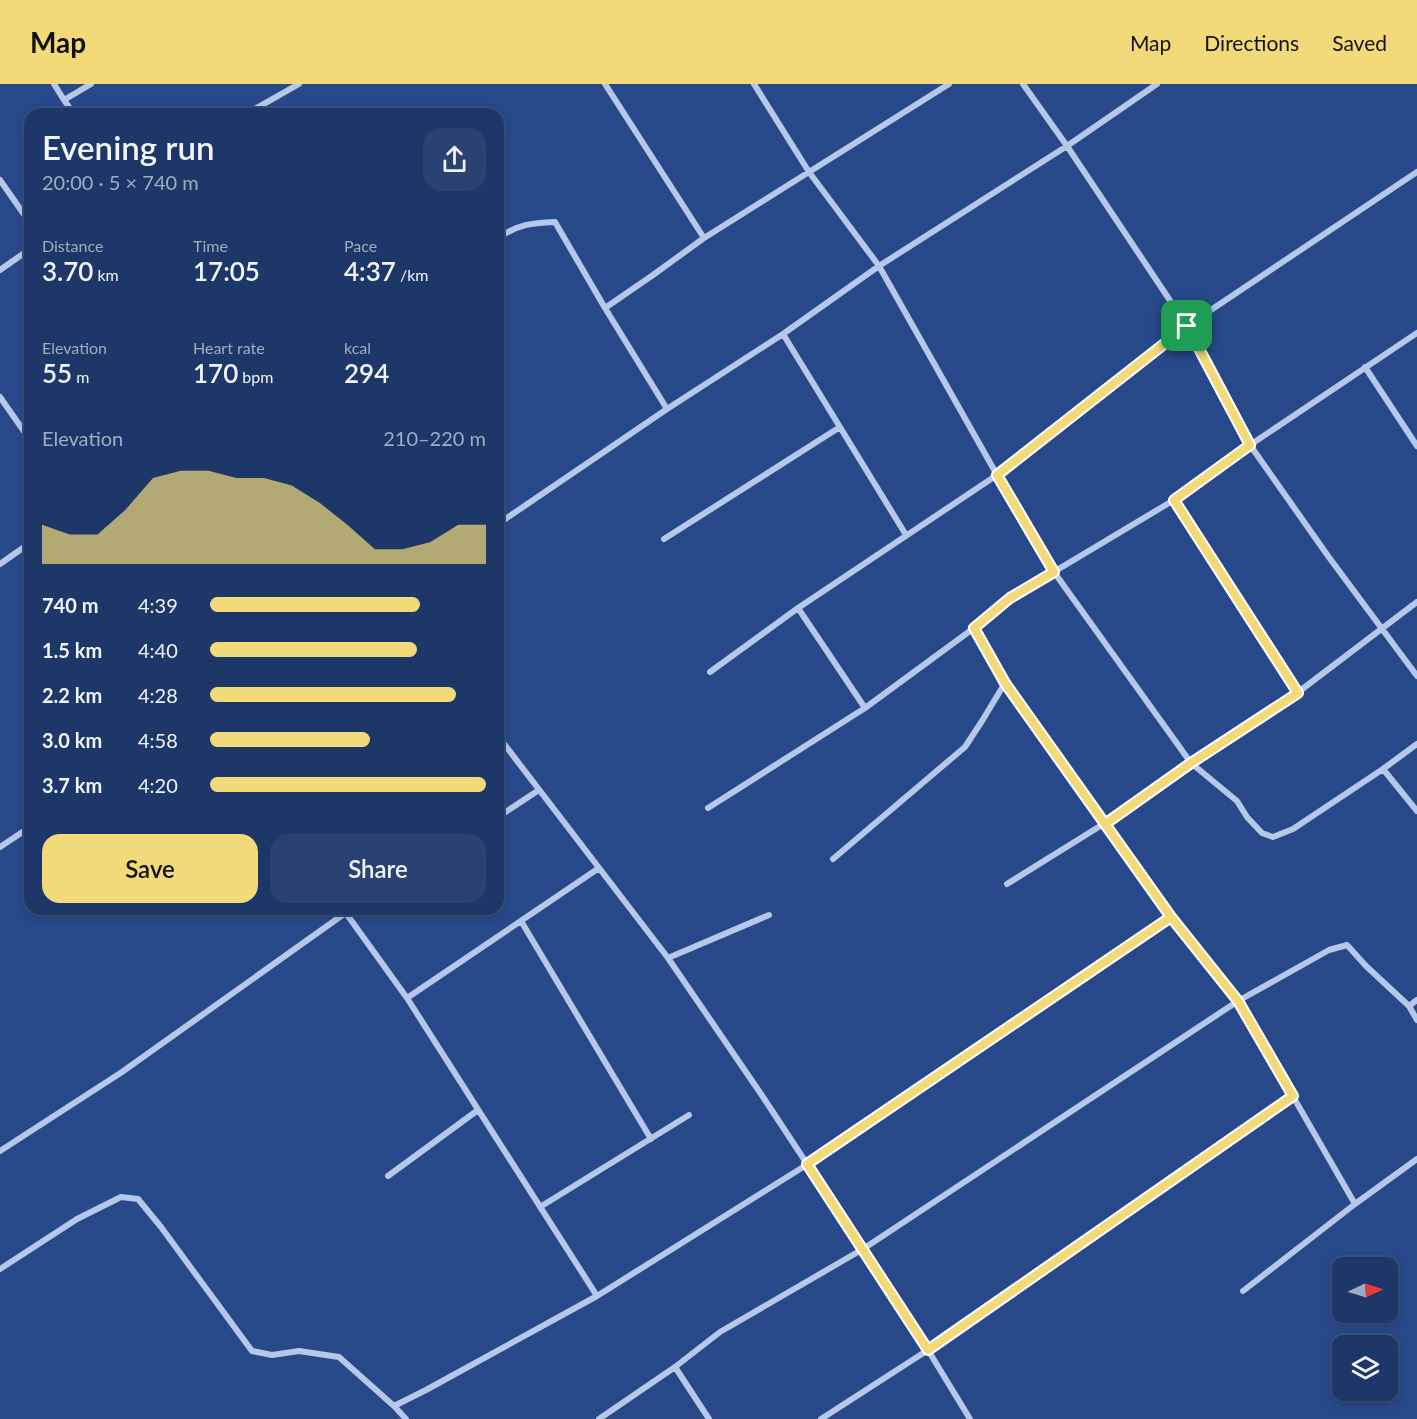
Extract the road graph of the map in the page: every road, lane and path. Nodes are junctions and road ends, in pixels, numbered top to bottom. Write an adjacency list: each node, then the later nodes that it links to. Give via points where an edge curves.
1 (54, 84): 9 (street)
2 (91, 84): 9 (street)
3 (299, 84): 11 (street)
4 (605, 84): 18 (street)
5 (754, 84): 13 (street)
6 (949, 84): 13 (street)
7 (1023, 84): 12 (street)
8 (1157, 84): 12 (street)
9 (64, 100): 10 (street)
10 (70, 108)
11 (257, 108)
12 (1067, 146): 20 (street); 23 (street)
13 (810, 172): 18 (street); 20 (street)
14 (1417, 172): 23 (street)
15 (0, 180): 16 (street)
16 (24, 215)
17 (504, 234): 22 (street, via 527,223 555,222)
18 (704, 238): 22 (street)
19 (24, 253): 21 (street)
20 (879, 266): 25 (street); 33 (street)
21 (0, 270)
22 (605, 308): 28 (street)
23 (1187, 326): 31 (street); 33 (street)
24 (1417, 333): 26 (street)
25 (783, 334): 28 (street); 29 (street)
26 (1365, 367): 31 (street); 32 (street)
27 (0, 397): 30 (street)
28 (667, 409): 35 (street)
29 (840, 427): 36 (street); 37 (street)
30 (24, 431)
31 (1250, 445): 34 (street); 44 (street)
32 (1417, 446)
33 (997, 475): 36 (street); 40 (street)
34 (1174, 500): 40 (street); 48 (street)
35 (504, 520)
36 (906, 535): 42 (street)
37 (664, 538)
38 (24, 547): 39 (street)
39 (0, 564)
40 (1054, 572): 43 (street, via 1010,598); 52 (street)
41 (1417, 602): 44 (street)
42 (798, 608): 45 (street); 49 (street)
43 (974, 628): 47 (street); 49 (street)
44 (1383, 629): 46 (street); 48 (street)
45 (710, 672)
46 (1417, 676)
47 (1005, 683): 58 (street); 61 (street, via 965,747)
48 (1298, 693): 52 (street)
49 (865, 708): 55 (street)
50 (504, 744): 54 (street)
51 (1417, 744): 53 (street)
52 (1191, 763): 53 (street, via 1237,801 1262,834 1273,837 1293,829); 58 (street)
53 (1383, 769): 56 (street)
54 (539, 790): 57 (street); 62 (street)
55 (708, 808)
56 (1417, 811)
57 (504, 813)
58 (1105, 824): 63 (street); 67 (street)
59 (24, 831): 60 (street)
60 (0, 847)
61 (833, 859)
62 (599, 868): 68 (street); 69 (street)
63 (1007, 884)
64 (340, 915): 79 (street, via 122,1072)
65 (350, 915): 70 (street)
66 (768, 915): 69 (street)
67 (1171, 917): 72 (street); 81 (street)
68 (521, 921): 70 (street); 78 (street)
69 (668, 958): 81 (street)
70 (406, 998): 76 (street)
71 (1417, 1000): 73 (street)
72 (1238, 1001): 73 (street, via 1329,950 1347,945); 75 (street); 85 (street)
73 (1409, 1006): 74 (street)
74 (1417, 1020)
75 (1293, 1096): 83 (street); 89 (street)
76 (478, 1110): 82 (street); 84 (street)
77 (689, 1115): 78 (street)
78 (651, 1138): 84 (street)
79 (0, 1151)
80 (1417, 1159): 83 (street)
81 (807, 1164): 85 (street); 88 (street)
82 (388, 1176)
83 (1355, 1204): 87 (street)
84 (540, 1207): 88 (street)
85 (863, 1249): 89 (street); 90 (street, via 720,1332)
86 (0, 1269): 91 (street, via 77,1219 121,1197 138,1199 252,1351 272,1355 299,1351 339,1357)
87 (1243, 1291)
88 (597, 1296): 91 (street)
89 (928, 1350): 95 (street); 96 (street)
90 (675, 1367): 93 (street); 94 (street)
91 (394, 1406): 92 (street)
92 (406, 1419)
93 (599, 1419)
94 (709, 1419)
95 (821, 1419)
96 (970, 1419)

